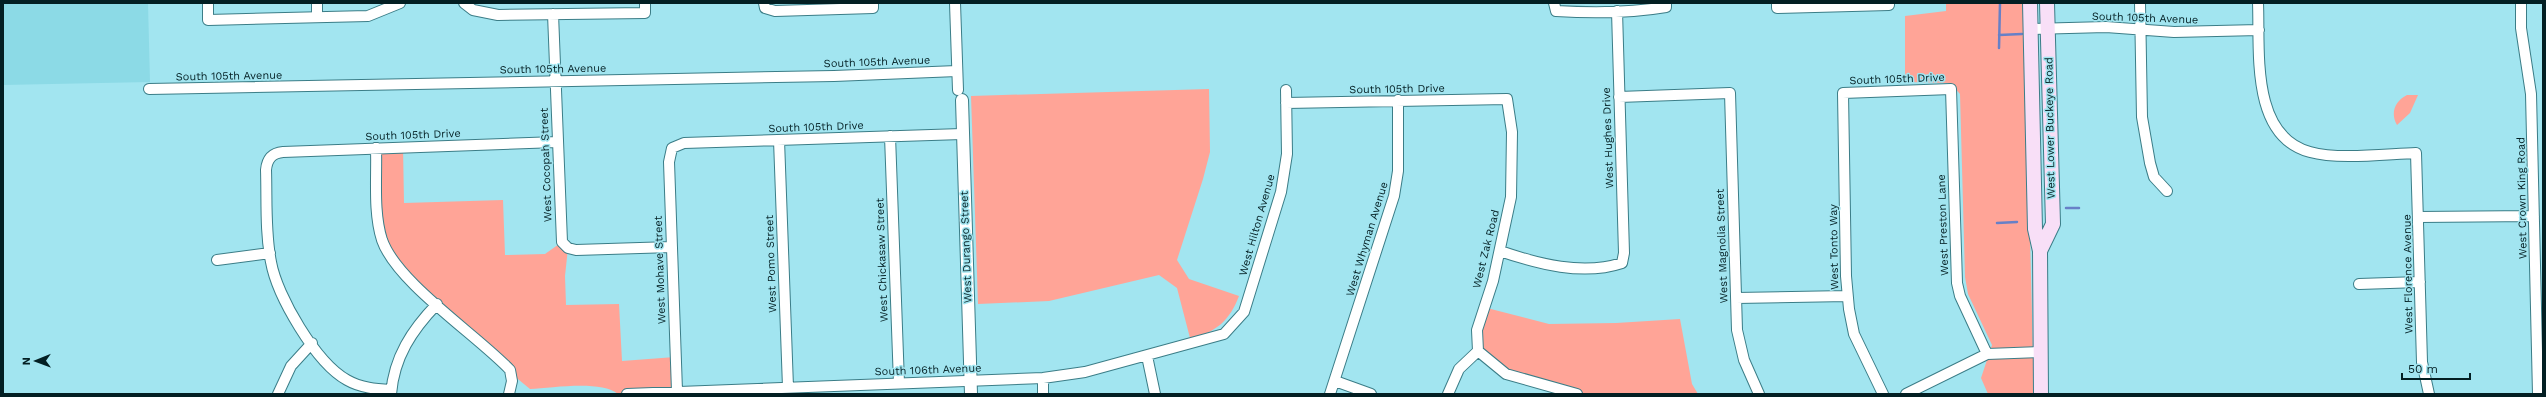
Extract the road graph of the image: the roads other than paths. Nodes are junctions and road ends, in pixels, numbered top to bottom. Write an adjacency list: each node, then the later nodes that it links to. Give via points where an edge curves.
1 (208, 3): 20 (street, via 208,20)
2 (317, 3): 20 (street)
3 (400, 3): 20 (street, via 368,16)
4 (464, 3): 19 (street, via 473,10 498,15)
5 (645, 3): 19 (street, via 645,13)
6 (955, 3): 25 (street, West Durango Street)
7 (2030, 3): 21 (main road, West Lower Buckeye Road)
8 (2047, 3): 22 (main road, West Lower Buckeye Road)
9 (2140, 3): 23 (street)
10 (2258, 3): 24 (street)
11 (2520, 3): 43 (street, West Crown King Road, via 2521,28 2530,76)
12 (1889, 4): 16 (street)
13 (764, 5): 14 (street, via 775,11)
14 (872, 5)
15 (1666, 5): 18 (street)
16 (1777, 5)
17 (1555, 7): 18 (street)
18 (1617, 11): 32 (street, West Hughes Drive)
19 (552, 14): 26 (street, West Cocopah Street)
20 (317, 17)
21 (2030, 29): 22 (street, South 105th Avenue); 47 (main road, West Lower Buckeye Road, via 2035,229)
22 (2048, 29): 23 (street, South 105th Avenue, via 2106,27); 47 (main road, West Lower Buckeye Road, via 2053,224)
23 (2141, 30): 24 (street, South 105th Avenue); 42 (street, via 2142,117 2154,177)
24 (2259, 30): 44 (street, West Florence Avenue, via 2262,92 2270,118 2286,138 2309,152 2326,154 2416,153)
25 (957, 71): 26 (street, South 105th Avenue); 31 (street, West Durango Street)
26 (555, 81): 27 (street, South 105th Avenue); 39 (street, West Cocopah Street)
27 (149, 89)
28 (1951, 89): 30 (street, South 105th Drive); 59 (street, West Preston Lane, via 1957,283 1960,296)
29 (1286, 90): 35 (street, West Hilton Avenue)
30 (1843, 93): 52 (street, West Tonto Way)
31 (960, 95): 36 (street, West Durango Street)
32 (1619, 97): 46 (street, West Hughes Drive, via 1624,253 1622,263 1608,268 1561,266 1522,259); 53 (street, West Magnolia Street, via 1730,93)
33 (1507, 99): 34 (street, South 105th Drive); 46 (street, West Zak Road, via 1513,164 1511,197)
34 (1398, 100): 35 (street, South 105th Drive); 63 (street, West Whyman Avenue, via 1398,171 1394,196)
35 (1286, 103): 55 (street, West Hilton Avenue, via 1287,154 1281,192 1244,312)
36 (962, 134): 37 (street, South 105th Drive); 62 (street, West Durango Street)
37 (890, 136): 38 (street, South 105th Drive); 64 (street, West Chickasaw Street)
38 (779, 140): 41 (street, South 105th Drive, via 684,143); 65 (street, West Pomo Street)
39 (557, 142): 40 (street, South 105th Drive); 45 (street, West Cocopah Street, via 560,234 565,246 576,250)
40 (376, 148): 48 (street, South 105th Drive, via 283,152 271,156 266,170); 54 (street, via 378,220 382,240 395,264)
41 (672, 148): 45 (street, West Mohave Street, via 669,162)
42 (2166, 191)
43 (2534, 216): 44 (street); 85 (street, West Crown King Road)
44 (2419, 218): 50 (street, West Florence Avenue)
45 (672, 247): 67 (street, West Mohave Street)
46 (1500, 251): 57 (street, West Zak Road, via 1477,330)
47 (2040, 251): 58 (main road, West Lower Buckeye Road)
48 (270, 253): 49 (street); 56 (street, via 281,295)
49 (217, 260)
50 (2420, 282): 51 (street); 84 (street, West Florence Avenue, via 2422,362)
51 (2359, 284)
52 (1847, 296): 53 (street); 81 (street, West Tonto Way, via 1854,334)
53 (1736, 298): 80 (street, West Magnolia Street, via 1740,347)
54 (437, 304): 68 (street, via 405,344 397,363); 72 (street, via 506,365 512,375)
55 (1224, 334): 60 (street, South 106th Avenue)
56 (312, 344): 68 (street, via 332,370 346,380); 71 (street, via 291,366)
57 (1478, 351): 70 (street, via 1506,374); 79 (street, via 1459,369)
58 (2040, 352): 59 (street); 83 (main road, West Lower Buckeye Road)
59 (1987, 354): 82 (street)
60 (1147, 356): 61 (street, South 106th Avenue, via 1085,372); 76 (street)
61 (1042, 378): 62 (street, South 106th Avenue); 75 (street)
62 (971, 381): 64 (street, South 106th Avenue); 74 (street, West Durango Street)
63 (1335, 381): 77 (street, West Whyman Avenue); 78 (street)
64 (899, 384): 66 (street, South 106th Avenue)
65 (788, 387): 66 (street, South 106th Avenue); 69 (street, South 106th Avenue)
66 (839, 390)
67 (677, 391): 69 (street, South 106th Avenue); 73 (street, South 106th Avenue)
68 (391, 392)
69 (728, 392)
70 (1572, 393)
71 (278, 394)
72 (509, 394)
73 (627, 394)
74 (971, 394)
75 (1043, 394)
76 (1155, 394)
77 (1330, 394)
78 (1371, 394)
79 (1448, 394)
80 (1759, 394)
81 (1883, 394)
82 (1906, 394)
83 (2041, 394)
84 (2429, 394)
85 (2538, 394)

